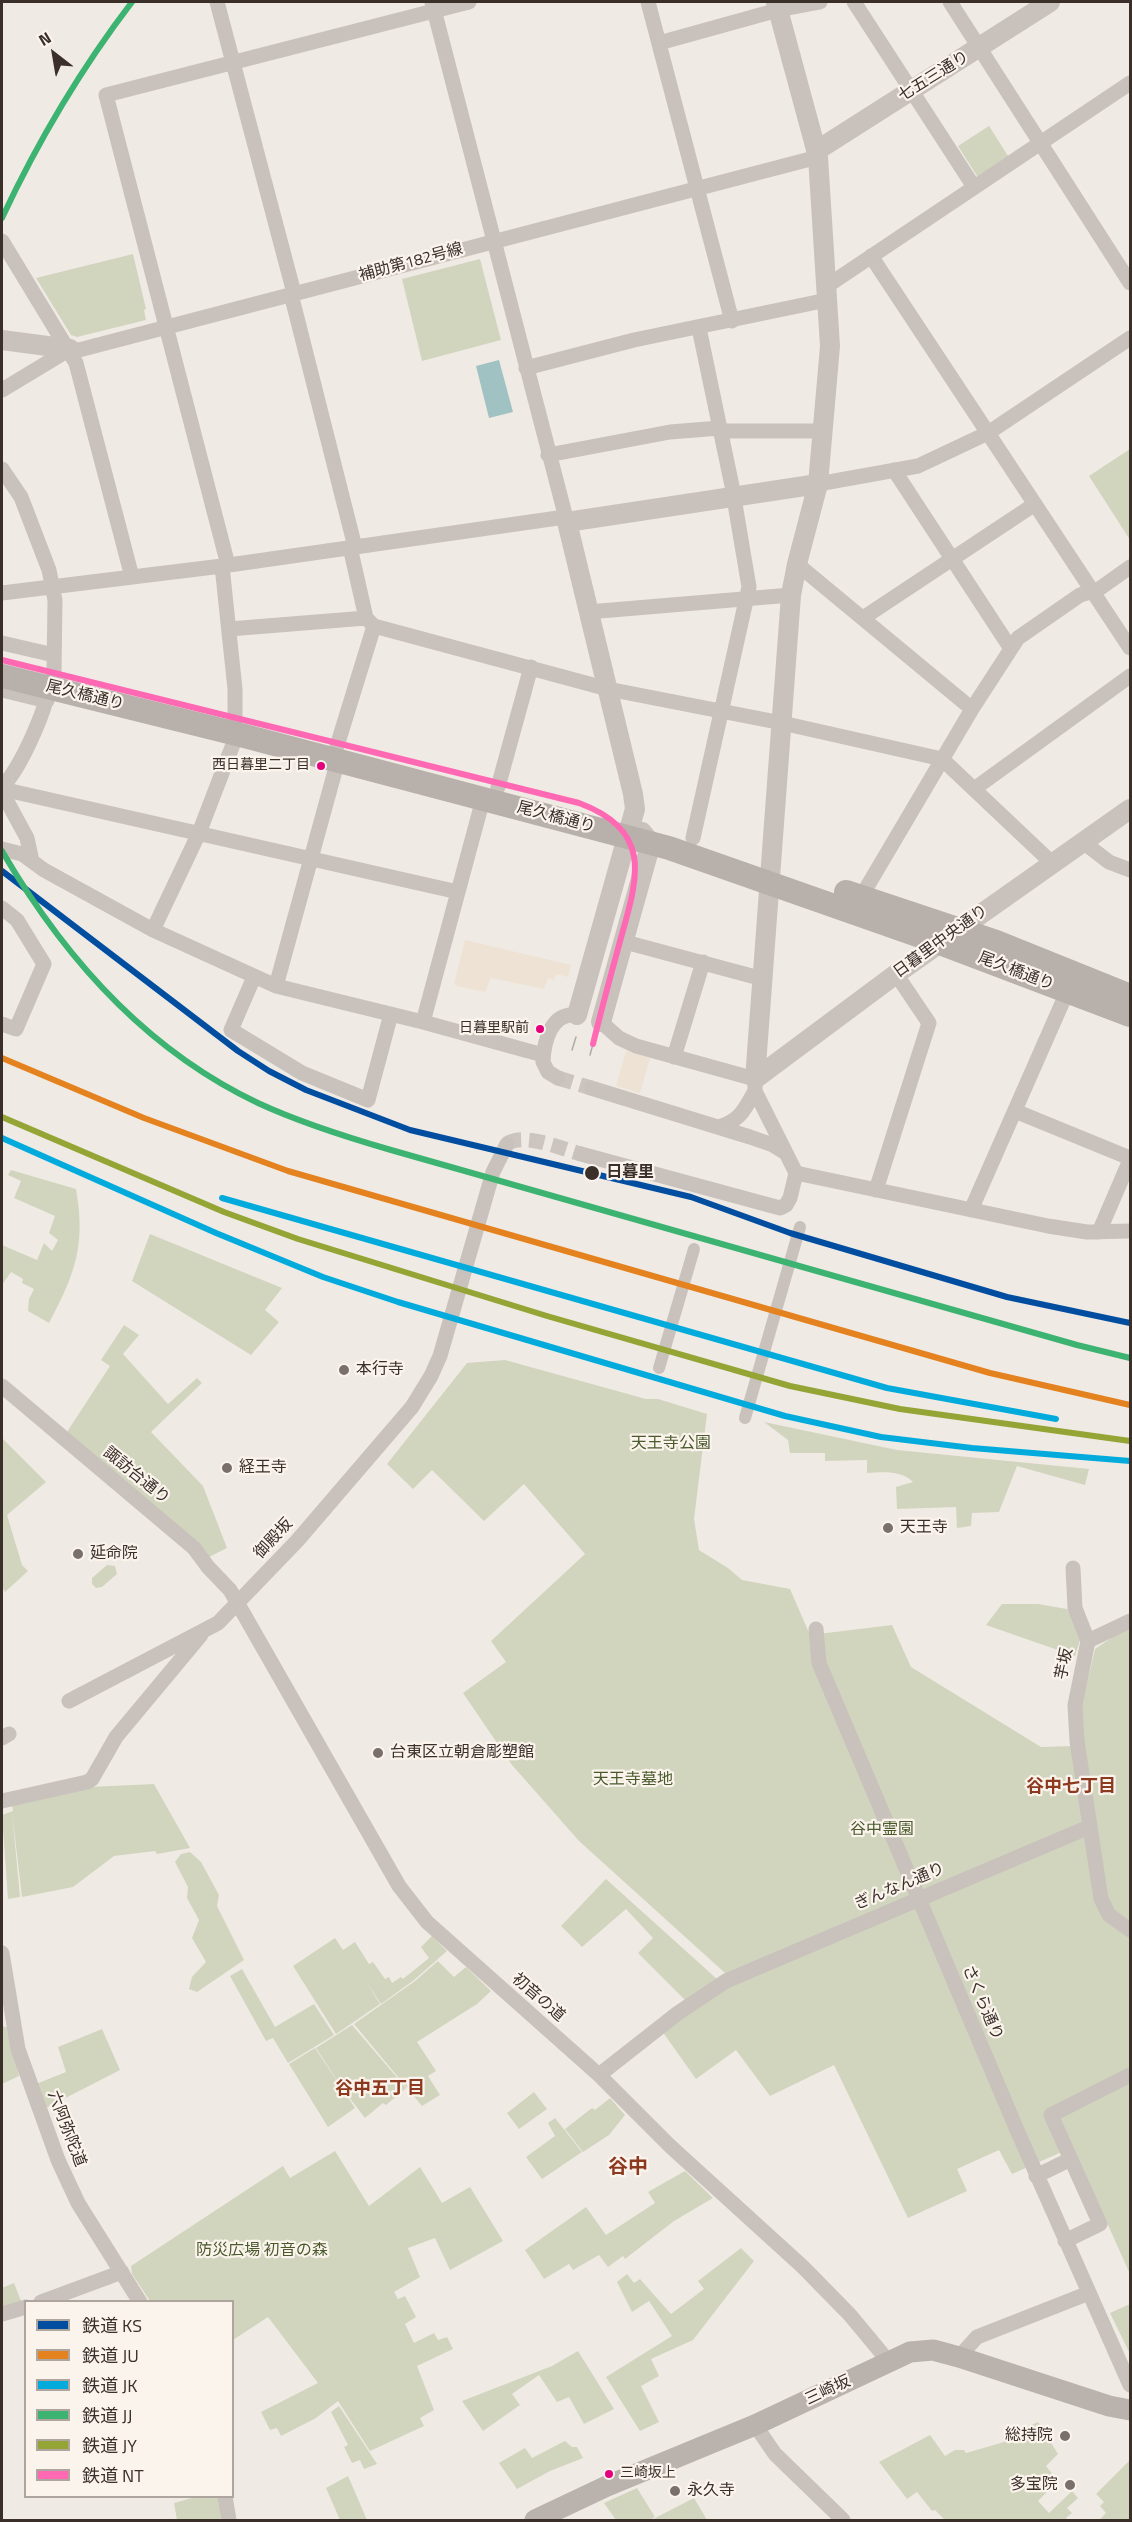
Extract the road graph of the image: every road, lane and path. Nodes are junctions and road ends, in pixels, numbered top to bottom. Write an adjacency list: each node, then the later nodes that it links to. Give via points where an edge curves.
1 (217, 2): 12 (street)
2 (469, 2): 8 (street)
3 (648, 2): 10 (street)
4 (820, 2): 9 (street)
5 (854, 2): 14 (street)
6 (950, 2): 11 (street)
7 (1050, 2): 11 (street, 七五三通り)
8 (433, 6): 12 (street); 20 (street)
9 (777, 6): 10 (street); 16 (street)
10 (659, 43): 18 (street)
11 (980, 48): 14 (street, 七五三通り); 15 (street)
12 (232, 62): 24 (street); 26 (street, via 106,95)
13 (1131, 83): 15 (street)
14 (912, 91): 16 (street, 七五三通り); 17 (street)
15 (1042, 143): 17 (street); 22 (street)
16 (817, 154): 18 (street, 補助第182号線); 23 (street)
17 (974, 188): 21 (street)
18 (697, 189): 20 (street, 補助第182号線); 25 (street)
19 (2, 241): 30 (street)
20 (494, 241): 24 (street, 補助第182号線); 31 (street)
21 (871, 256): 23 (street); 35 (street)
22 (1131, 283)
23 (827, 293): 25 (street); 34 (street, via 830,346)
24 (293, 294): 26 (street, 補助第182号線); 43 (street)
25 (732, 321): 27 (street)
26 (166, 327): 30 (street, 補助第182号線); 46 (street)
27 (699, 328): 31 (street); 33 (street)
28 (1131, 338): 35 (street)
29 (2, 340): 30 (street, 補助第182号線)
30 (70, 349): 32 (street); 48 (street)
31 (526, 368): 36 (street)
32 (2, 390)
33 (720, 429): 34 (street); 36 (street, via 670,432); 40 (street)
34 (822, 431): 39 (street)
35 (988, 433): 38 (street, via 918,466); 41 (street)
36 (548, 455): 42 (street)
37 (2, 469): 49 (street, via 21,497 49,570)
38 (894, 470): 39 (street); 44 (street)
39 (818, 484): 40 (street); 45 (street)
40 (734, 496): 42 (street); 53 (street, via 749,587)
41 (1035, 504): 44 (street); 50 (street)
42 (566, 519): 43 (street); 54 (street)
43 (352, 547): 46 (street); 56 (street)
44 (952, 559): 55 (street); 60 (street)
45 (797, 564): 52 (street); 55 (street)
46 (225, 565): 48 (street); 57 (street)
47 (1131, 567): 50 (street)
48 (132, 577): 49 (street)
49 (51, 586): 51 (street); 65 (street)
50 (1092, 590): 59 (street); 60 (street, via 1018,638)
51 (2, 594)
52 (792, 596): 53 (street); 70 (street)
53 (746, 600): 54 (street); 69 (street)
54 (588, 612): 66 (street)
55 (863, 618): 68 (street)
56 (370, 622): 57 (street); 62 (street); 72 (street)
57 (229, 629): 71 (street)
58 (2, 643): 65 (street)
59 (1131, 648)
60 (1011, 649): 68 (street)
61 (2, 660): 65 (main road, 尾久橋通り)
62 (531, 667): 66 (street); 76 (street)
63 (2, 676): 65 (main road, 尾久橋通り)
64 (1131, 676): 74 (street)
65 (51, 679): 67 (street); 71 (main road, 尾久橋通り); 75 (street, via 13,776)
66 (608, 689): 69 (street); 79 (street, via 633,794)
67 (2, 690)
68 (972, 709): 73 (street)
69 (722, 711): 70 (street); 80 (street)
70 (782, 723): 73 (street); 87 (street)
71 (236, 727): 72 (main road, 尾久橋通り); 78 (street)
72 (337, 753): 76 (main road, 尾久橋通り); 83 (street)
73 (942, 759): 74 (street); 89 (street)
74 (974, 789): 85 (street)
75 (2, 790): 78 (street); 84 (street, via 27,838)
76 (490, 793): 79 (main road, 尾久橋通り); 88 (street)
77 (1131, 809): 81 (street, 日暮里中央通り)
78 (199, 833): 83 (street); 91 (street)
79 (637, 833): 80 (main road, 尾久橋通り); 87 (main road, 尾久橋通り); 93 (street); 102 (street)
80 (693, 838): 87 (main road, 尾久橋通り)
81 (1083, 842): 85 (street, 日暮里中央通り); 86 (street, via 1109,862)
82 (2, 849): 84 (street)
83 (311, 859): 88 (street); 98 (street)
84 (32, 861): 91 (street)
85 (1052, 863): 92 (street, 日暮里中央通り)
86 (1131, 870)
87 (771, 874): 89 (main road, 尾久橋通り); 92 (main road, 尾久橋通り); 97 (street)
88 (458, 892): 104 (street)
89 (861, 897): 92 (main road, 尾久橋通り)
90 (2, 908): 106 (street, via 17,920 44,964 16,1029)
91 (153, 930): 96 (street)
92 (949, 937): 95 (street, 日暮里中央通り); 99 (main road, 尾久橋通り); 100 (main road, 尾久橋通り, via 996,942)
93 (624, 942): 94 (street); 105 (street)
94 (703, 962): 97 (street); 108 (street)
95 (896, 974): 110 (street, 日暮里中央通り); 119 (street, via 929,1023)
96 (254, 977): 98 (street); 101 (street, via 231,1030 302,1073 368,1100)
97 (763, 979): 110 (street)
98 (276, 986): 101 (street)
99 (1067, 992): 103 (main road, 尾久橋通り); 112 (street)
100 (1131, 996)
101 (391, 1014): 104 (street)
102 (577, 1015): 107 (street, via 564,1015 552,1025)
103 (1131, 1015)
104 (423, 1022): 107 (street)
105 (601, 1022): 108 (street, via 625,1042)
106 (2, 1024)
107 (543, 1055): 109 (street, via 545,1068)
108 (674, 1057): 110 (street)
109 (558, 1078)
110 (755, 1085): 113 (street, via 743,1112 734,1122); 115 (street)
111 (591, 1088): 113 (street)
112 (1015, 1111): 117 (street); 120 (street)
113 (719, 1127): 115 (street)
114 (507, 1144): 129 (street, 御殿坂, via 493,1172 437,1365 412,1407)
115 (786, 1153): 118 (street)
116 (581, 1154): 118 (street, via 780,1208 790,1198)
117 (1131, 1159): 122 (street)
118 (796, 1173): 119 (street)
119 (876, 1190): 120 (street)
120 (971, 1210): 122 (street)
121 (800, 1227): 127 (street)
122 (1099, 1232): 123 (street)
123 (1131, 1232)
124 (694, 1249): 125 (street)
125 (660, 1368)
126 (2, 1386): 129 (street, 諏訪台通り, via 194,1548)
127 (745, 1418)
128 (1073, 1568): 133 (street, via 1075,1608)
129 (238, 1604): 132 (street, 御殿坂); 140 (street, 初音の道, via 408,1899 427,1922)
130 (1131, 1622): 133 (street, 芋坂)
131 (816, 1629): 137 (street, さくら通り, via 819,1664)
132 (205, 1631): 134 (street, 御殿坂); 135 (street, via 116,1737 92,1779)
133 (1088, 1641): 136 (street, 芋坂, via 1075,1705)
134 (69, 1701)
135 (2, 1801)
136 (1089, 1827): 137 (street, ぎんなん通り); 138 (street, 芋坂, via 1101,1899 1109,1915)
137 (919, 1899): 140 (street, ぎんなん通り, via 726,1981); 143 (street, さくら通り)
138 (1131, 1930)
139 (2, 1953): 145 (street, 六阿弥陀道, via 18,2049 58,2160 78,2203)
140 (599, 2075): 152 (street, 初音の道, via 670,2146 803,2267)
141 (1131, 2075): 142 (street, via 1051,2115)
142 (1071, 2159): 143 (street); 144 (street, via 1100,2224)
143 (1036, 2176): 144 (street, さくら通り)
144 (1065, 2241): 146 (street, さくら通り)
145 (122, 2272): 147 (street); 148 (street, 六阿弥陀道)
146 (1089, 2293): 151 (street, via 977,2337); 153 (street, さくら通り)
147 (44, 2300)
148 (139, 2300)
149 (24, 2308): 150 (street)
150 (2, 2314)
151 (959, 2357): 152 (main road, 三崎坂, via 922,2350); 154 (main road, 三崎坂)
152 (889, 2362): 155 (main road, 三崎坂)
153 (1131, 2385)
154 (1131, 2410)
155 (755, 2425): 158 (main road, 三崎坂); 159 (street, via 775,2454)
156 (225, 2498): 157 (street)
157 (229, 2520)
158 (535, 2520)
159 (843, 2520)

